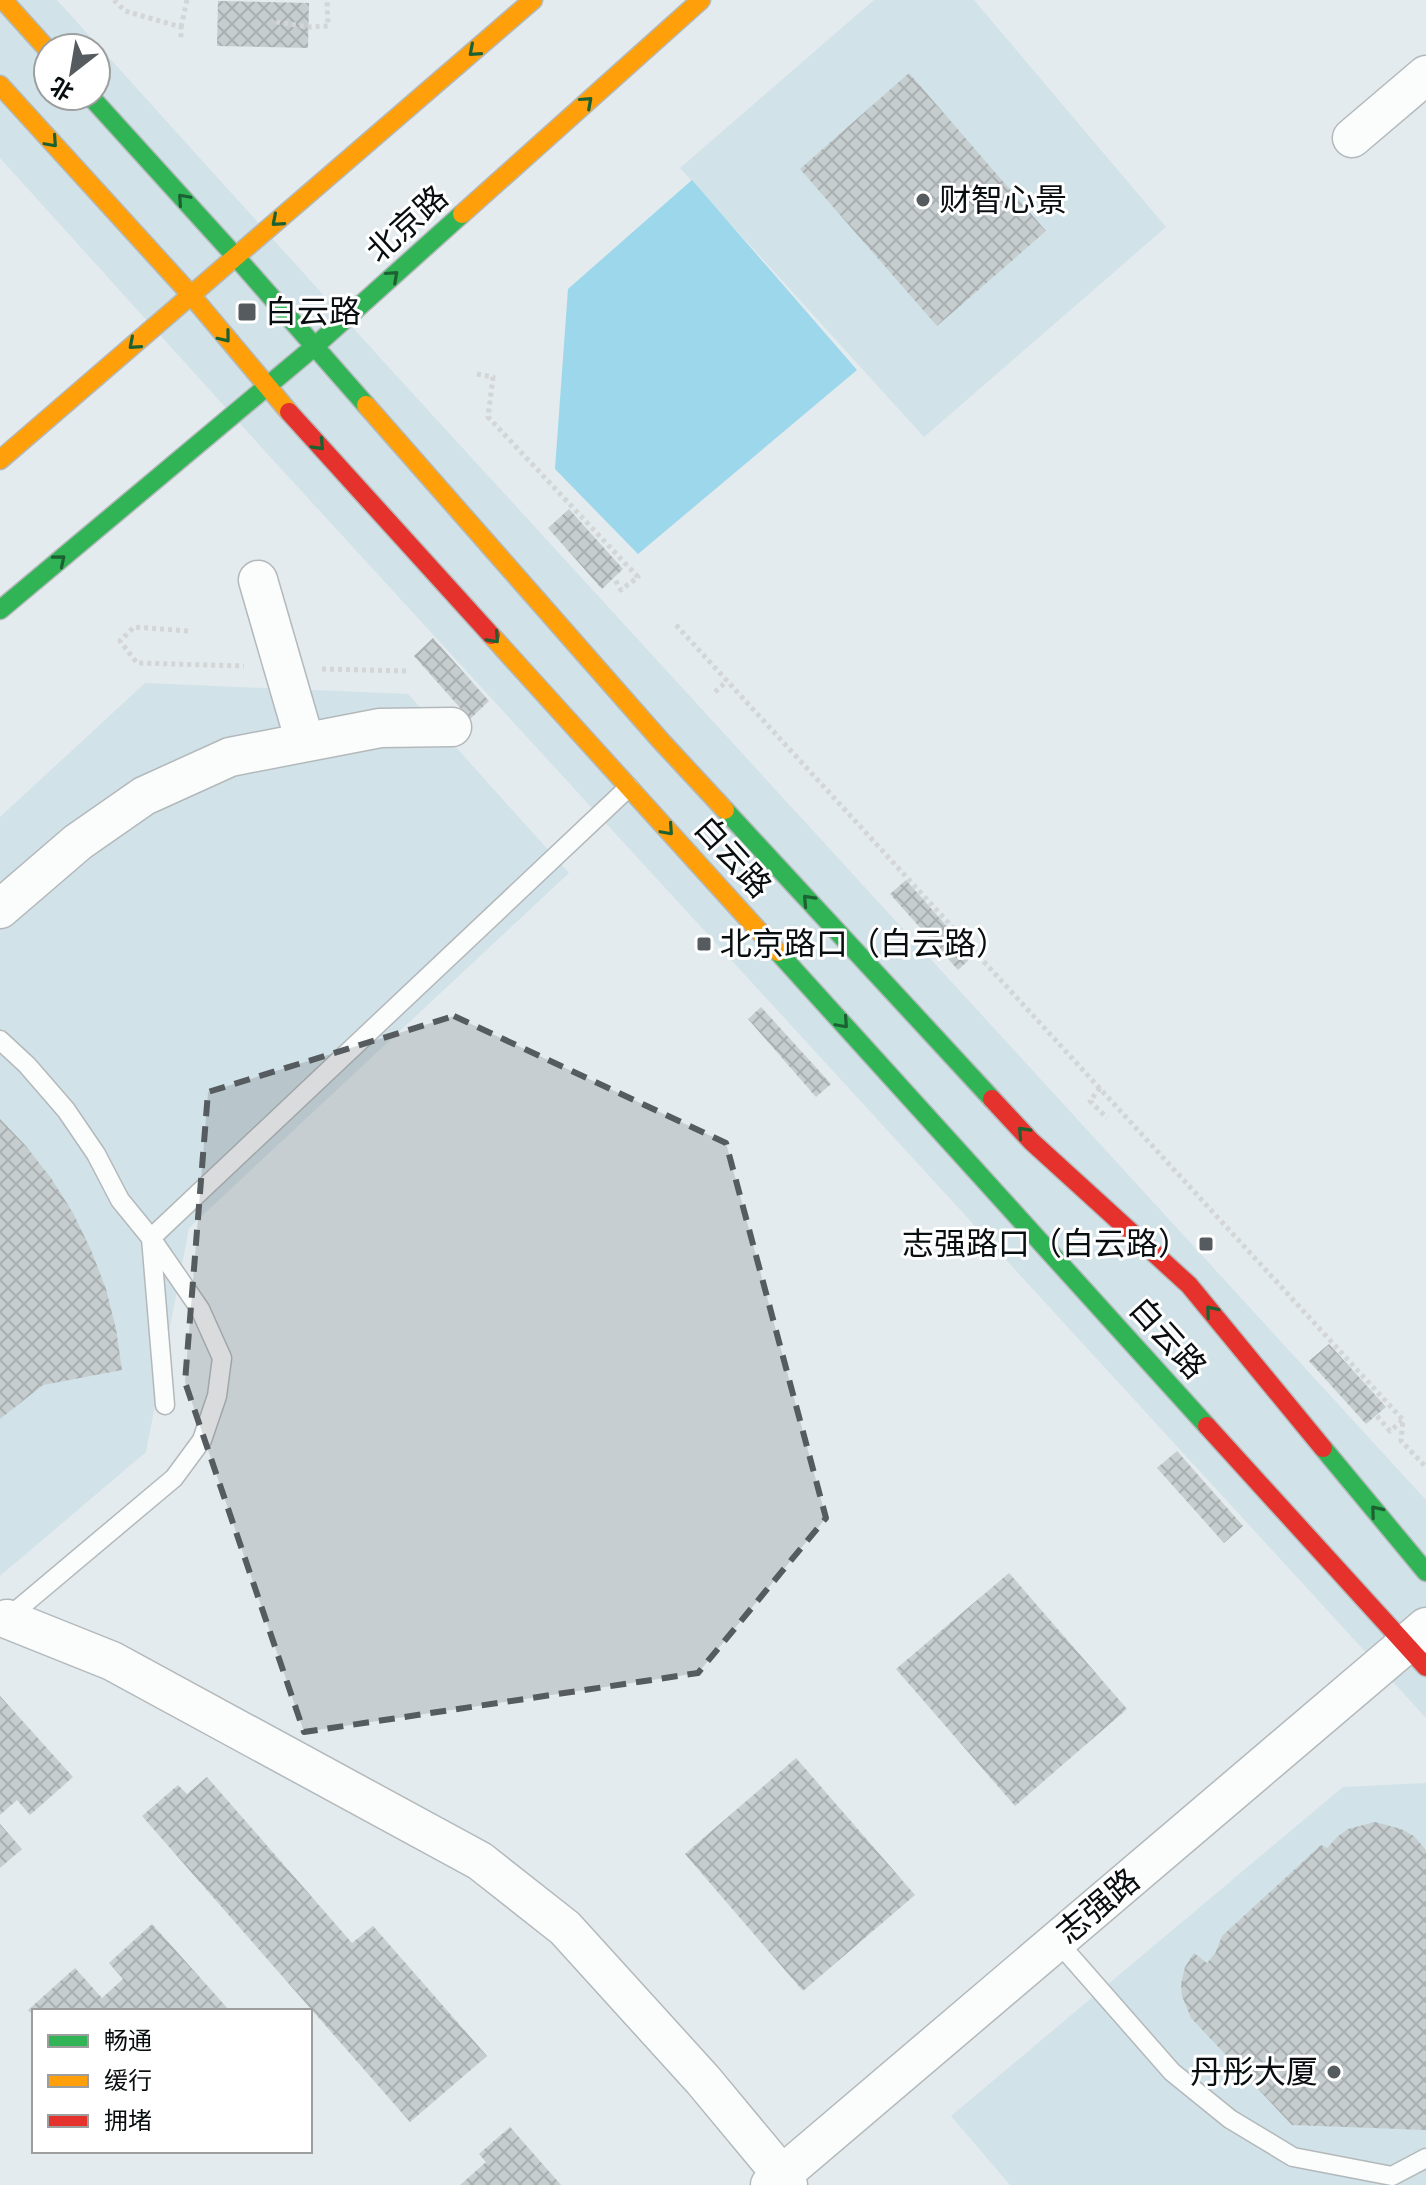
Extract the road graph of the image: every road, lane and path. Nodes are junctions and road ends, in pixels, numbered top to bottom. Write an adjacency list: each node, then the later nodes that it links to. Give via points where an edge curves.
1 (3, 0): 9 (main road)
2 (114, 0): 8 (path, via 125,11)
3 (187, 0): 8 (path)
4 (327, 0): 7 (path, via 328,26)
5 (533, 0): 15 (main road, one-way to 15)
6 (701, 0): 17 (main road, 北京路, one-way to 6)
7 (276, 22)
8 (181, 27): 10 (path)
9 (32, 32)
10 (181, 41)
11 (1426, 75): 14 (street)
12 (0, 85): 16 (main road, 白云路, one-way to 16)
13 (105, 112): 15 (main road, 白云路, one-way to 13)
14 (1352, 138)
15 (236, 257): 16 (main road); 17 (main road, 白云路)
16 (191, 295): 19 (main road, 白云路, one-way to 19); 20 (main road, one-way to 20)
17 (314, 347): 19 (main road, 北京路); 39 (main road, 白云路, one-way to 17, via 1189,1285 1031,1141 661,741)
18 (477, 374): 21 (path, via 493,377 488,417 638,577 621,590)
19 (267, 387): 23 (main road, 北京路, one-way to 19); 29 (main road, 白云路, one-way to 29)
20 (0, 460)
21 (614, 578)
22 (258, 580): 28 (street)
23 (0, 610)
24 (676, 625): 25 (path)
25 (727, 681): 26 (path); 32 (path)
26 (715, 692)
27 (452, 727): 28 (street, via 380,728)
28 (305, 742): 30 (street, via 230,757 144,796 78,842)
29 (629, 787): 34 (lane); 41 (main road, 白云路, one-way to 41)
30 (0, 909)
31 (0, 1040): 34 (lane, via 66,1110 120,1200)
32 (1100, 1088): 33 (path, via 1090,1101); 37 (path)
33 (1107, 1118)
34 (151, 1238): 35 (lane); 40 (lane, via 200,1309 222,1358 217,1396 202,1440 174,1478)
35 (165, 1405)
36 (1377, 1416): 37 (path, via 1390,1431)
37 (1403, 1420): 38 (path, via 1401,1441)
38 (1426, 1467)
39 (1426, 1572)
40 (4, 1622): 44 (street, via 112,1661 480,1861 565,1928 703,2080)
41 (1419, 1647): 42 (street, 志强路)
42 (1057, 1941): 43 (lane, via 1172,2072 1230,2119 1293,2157 1392,2176); 44 (street, 志强路)
43 (1426, 2158)
44 (780, 2182)

